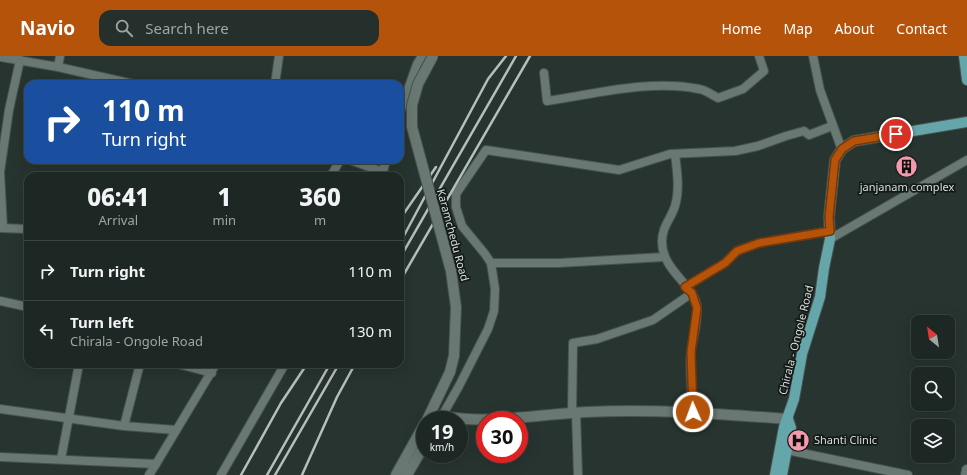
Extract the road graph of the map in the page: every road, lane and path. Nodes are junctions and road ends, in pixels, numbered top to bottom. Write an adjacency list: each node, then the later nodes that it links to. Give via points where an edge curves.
1 (60, 56): 10 (street)
2 (279, 56): 13 (street)
3 (422, 56): 15 (street, via 416,64)
4 (432, 56): 39 (street, Karamchedu Road, bridge, via 418,84 412,105 412,127 451,271 456,307 454,356 450,372)
5 (759, 56): 11 (street, via 764,71 743,89 718,98 701,89 640,86 547,101)
6 (813, 56): 17 (street, via 820,90)
7 (964, 56): 14 (main road)
8 (2, 57): 9 (street)
9 (20, 60): 10 (street); 23 (street, via 9,110 0,172)
10 (58, 67): 12 (street)
11 (544, 73)
12 (115, 80)
13 (276, 80)
14 (967, 80)
15 (404, 100)
16 (967, 122): 18 (main road, via 854,141)
17 (832, 126): 18 (street); 19 (street, via 809,135 804,132 735,151)
18 (842, 150): 25 (main road, Chirala - Ongole Road, via 835,160 829,217)
19 (675, 154): 26 (street, via 677,197 665,224 662,242); 27 (street, via 619,170 486,150 456,194 456,207 462,226)
20 (967, 160): 25 (street)
21 (359, 164): 22 (street)
22 (377, 172)
23 (2, 228): 24 (street)
24 (24, 229)
25 (830, 235): 28 (street, via 759,243 737,251 725,263); 44 (main road, Chirala - Ongole Road, via 820,297 802,354)
26 (664, 257): 27 (street, via 559,263); 28 (street)
27 (491, 263): 40 (street, via 495,289 494,311 485,335)
28 (685, 287): 29 (street)
29 (692, 293): 41 (street, via 653,320 597,339 573,343); 42 (street, via 697,308 691,352)
30 (0, 301): 31 (street)
31 (24, 306)
32 (78, 368): 43 (street)
33 (139, 368): 46 (street)
34 (193, 368): 37 (street)
35 (214, 368): 37 (street)
36 (283, 368): 56 (street)
37 (212, 373): 47 (street)
38 (0, 409): 43 (street)
39 (431, 411)
40 (444, 411)
41 (574, 412): 42 (street); 45 (street); 59 (street)
42 (693, 412): 44 (street)
43 (69, 418): 46 (street); 51 (street)
44 (788, 419): 49 (main road, via 791,428); 60 (main road, Chirala - Ongole Road, via 784,427)
45 (468, 420)
46 (124, 426): 47 (street)
47 (176, 430): 53 (street)
48 (416, 439): 57 (street)
49 (787, 450): 61 (main road); 62 (street)
50 (0, 457): 51 (street)
51 (61, 460): 53 (street)
52 (416, 460): 58 (street)
53 (156, 464): 55 (street)
54 (967, 470): 63 (street)
55 (149, 475)
56 (221, 475)
57 (396, 475)
58 (407, 475)
59 (578, 475)
60 (775, 475)
61 (782, 475)
62 (908, 475)
63 (966, 475)

